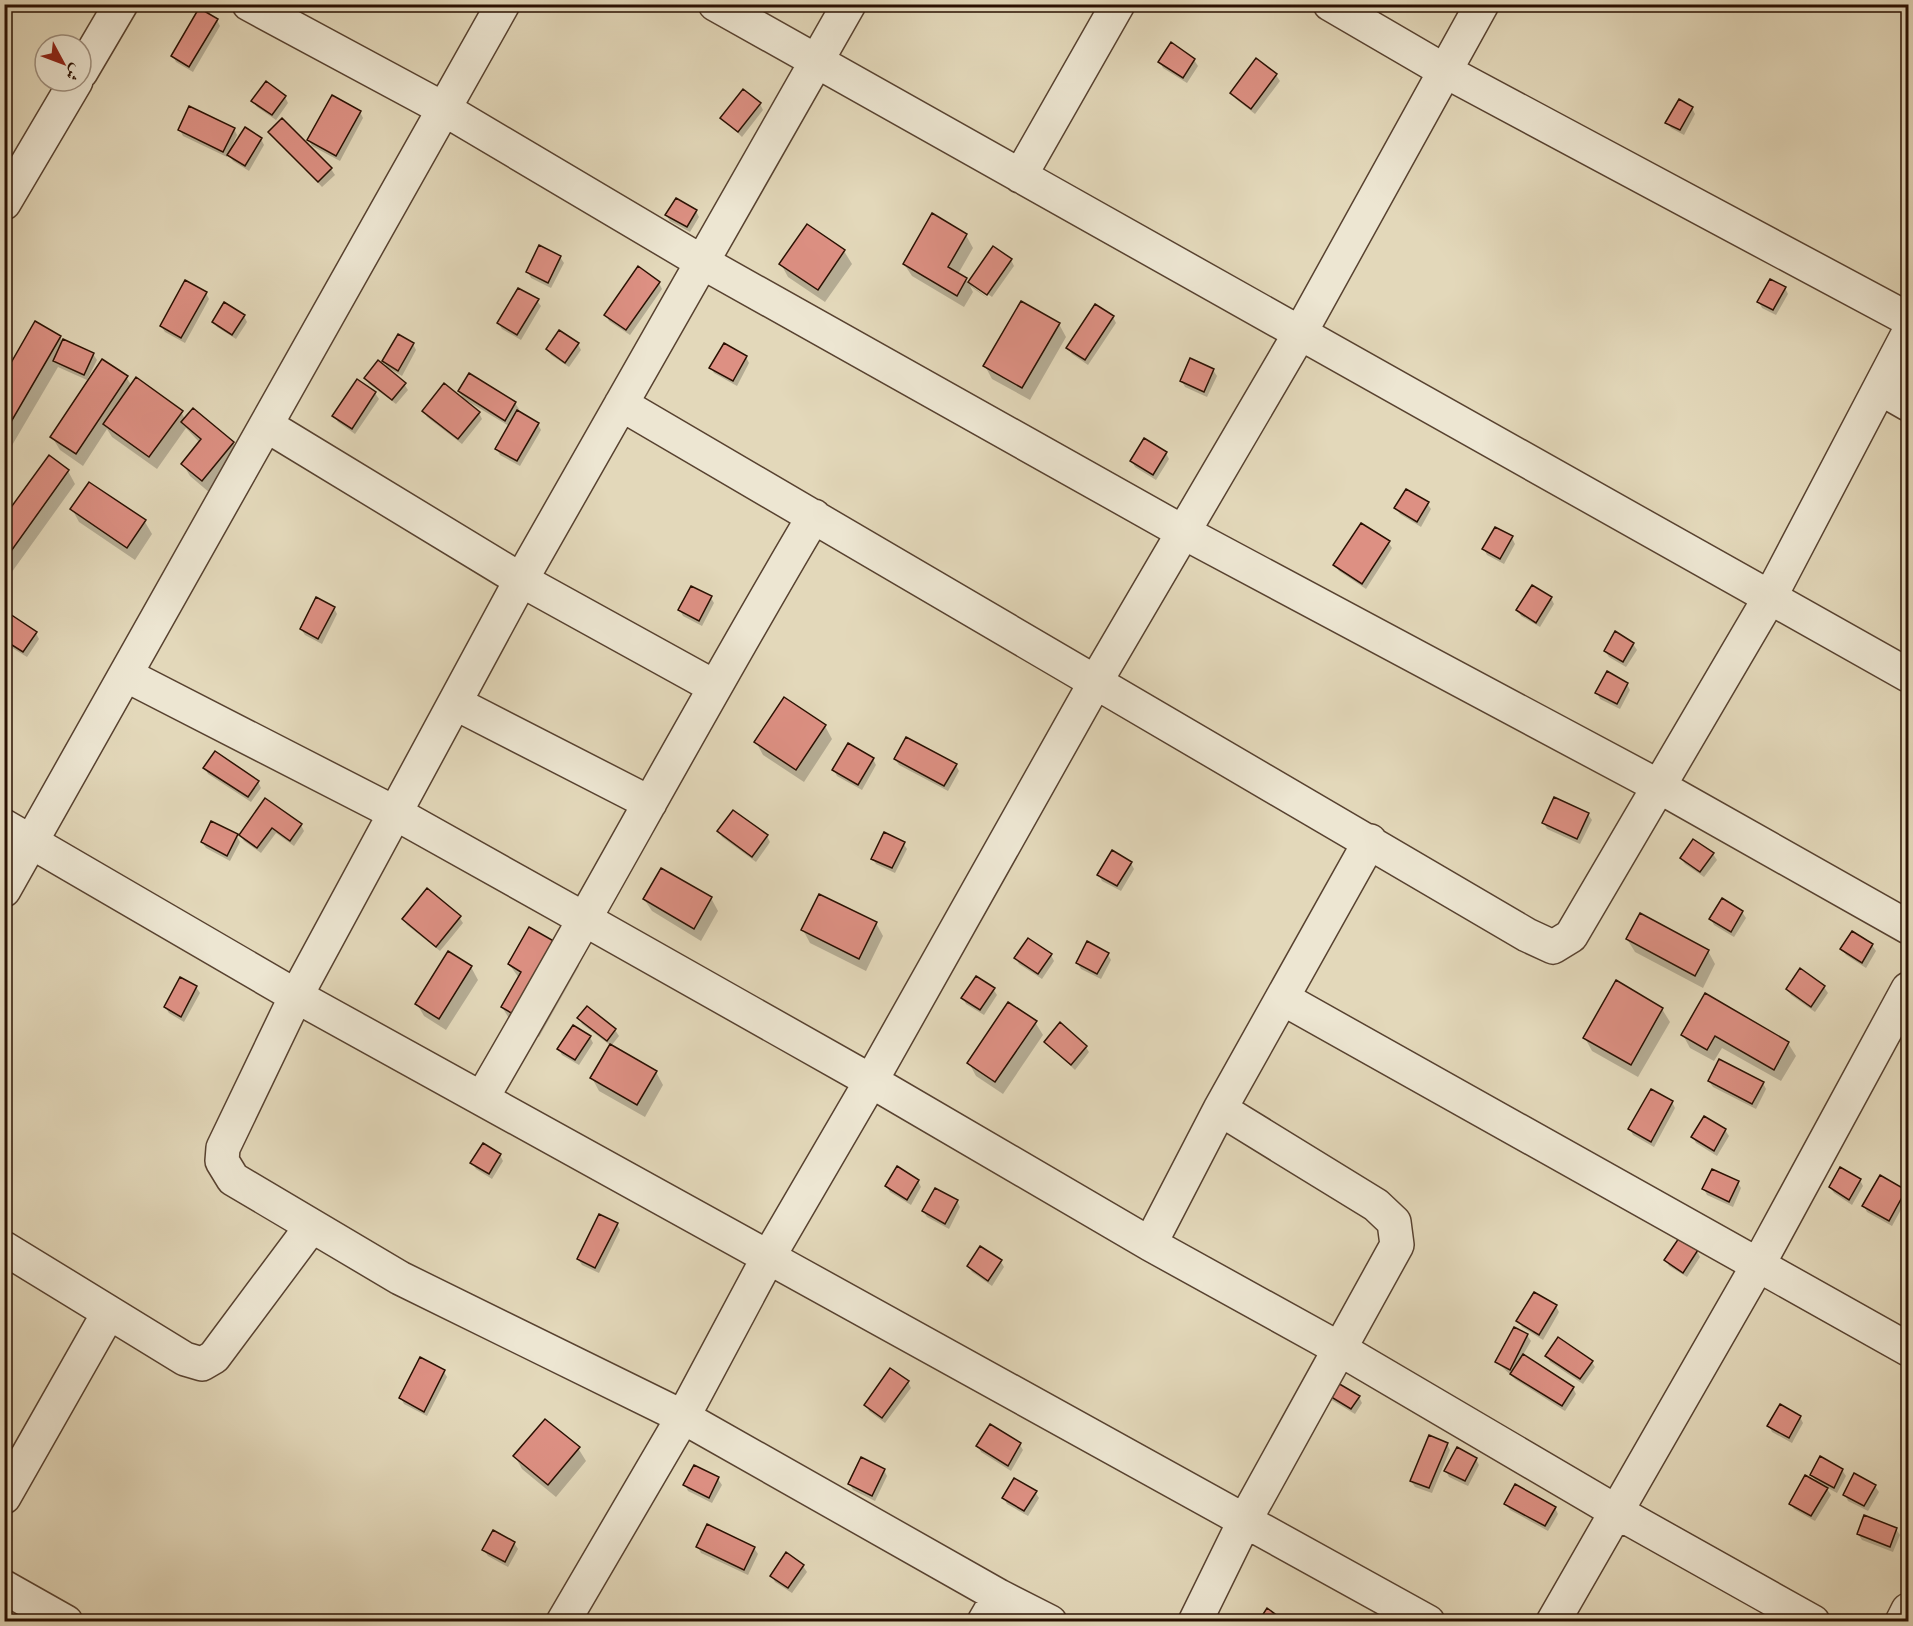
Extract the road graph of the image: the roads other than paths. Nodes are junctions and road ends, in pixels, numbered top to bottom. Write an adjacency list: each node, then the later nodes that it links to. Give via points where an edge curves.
1 (121, 4): 9 (street)
2 (249, 4): 13 (street)
3 (503, 4): 13 (street)
4 (715, 4): 10 (street)
5 (849, 4): 10 (street)
6 (1118, 4): 14 (street)
7 (1330, 4): 11 (street)
8 (1482, 4): 11 (street)
9 (93, 52)
10 (816, 61): 14 (street); 16 (street)
11 (1445, 71): 17 (street); 18 (street)
12 (69, 93): 15 (street)
13 (444, 109): 16 (street); 23 (street)
14 (1020, 176): 18 (street)
15 (4, 203)
16 (702, 262): 21 (street); 25 (street)
17 (1908, 319)
18 (1300, 333): 25 (street); 27 (street)
19 (1908, 334): 20 (street)
20 (1880, 388): 22 (street); 27 (street)
21 (621, 404): 24 (street); 26 (street)
22 (1908, 404)
23 (266, 425): 26 (street); 28 (street)
24 (814, 516): 30 (street); 31 (street)
25 (1183, 532): 30 (street); 33 (street)
26 (521, 580): 31 (street); 32 (street)
27 (1770, 597): 29 (street); 33 (street)
28 (126, 675): 35 (street); 36 (street)
29 (1908, 675)
30 (1096, 681): 37 (street); 44 (street)
31 (714, 686): 34 (street)
32 (454, 703): 34 (street); 35 (street)
33 (1660, 787): 37 (street, via 1571,936 1553,947); 40 (street)
34 (650, 803): 39 (street)
35 (395, 813): 39 (street); 42 (street)
36 (18, 834): 38 (street); 42 (street)
37 (1370, 841): 43 (street)
38 (4, 890)
39 (586, 920): 44 (street); 45 (street)
40 (1908, 927)
41 (1908, 989): 51 (street)
42 (296, 996): 45 (street); 47 (street, via 223,1148 222,1161 233,1179)
43 (1282, 998): 46 (street); 51 (street)
44 (871, 1081): 48 (street); 50 (street)
45 (482, 1098): 50 (street)
46 (1220, 1109): 48 (street); 53 (street, via 1376,1205 1394,1222 1396,1245)
47 (311, 1227): 52 (street, via 214,1357 202,1364 185,1359); 55 (street, via 400,1278)
48 (1150, 1244): 53 (street)
49 (4, 1248): 52 (street)
50 (768, 1256): 55 (street); 58 (street)
51 (1758, 1265): 54 (street); 57 (street)
52 (108, 1314): 56 (street)
53 (1338, 1348): 57 (street); 58 (street)
54 (1908, 1349)
55 (683, 1417): 60 (street); 62 (street)
56 (4, 1497)
57 (1617, 1512): 67 (street); 68 (street)
58 (1245, 1520): 65 (street); 66 (street)
59 (4, 1587): 63 (street)
60 (991, 1609): 64 (street)
61 (1908, 1610): 69 (street)
62 (570, 1619)
63 (66, 1622)
64 (1050, 1622)
65 (1195, 1622)
66 (1428, 1622)
67 (1554, 1622)
68 (1813, 1622)
69 (1902, 1622)

